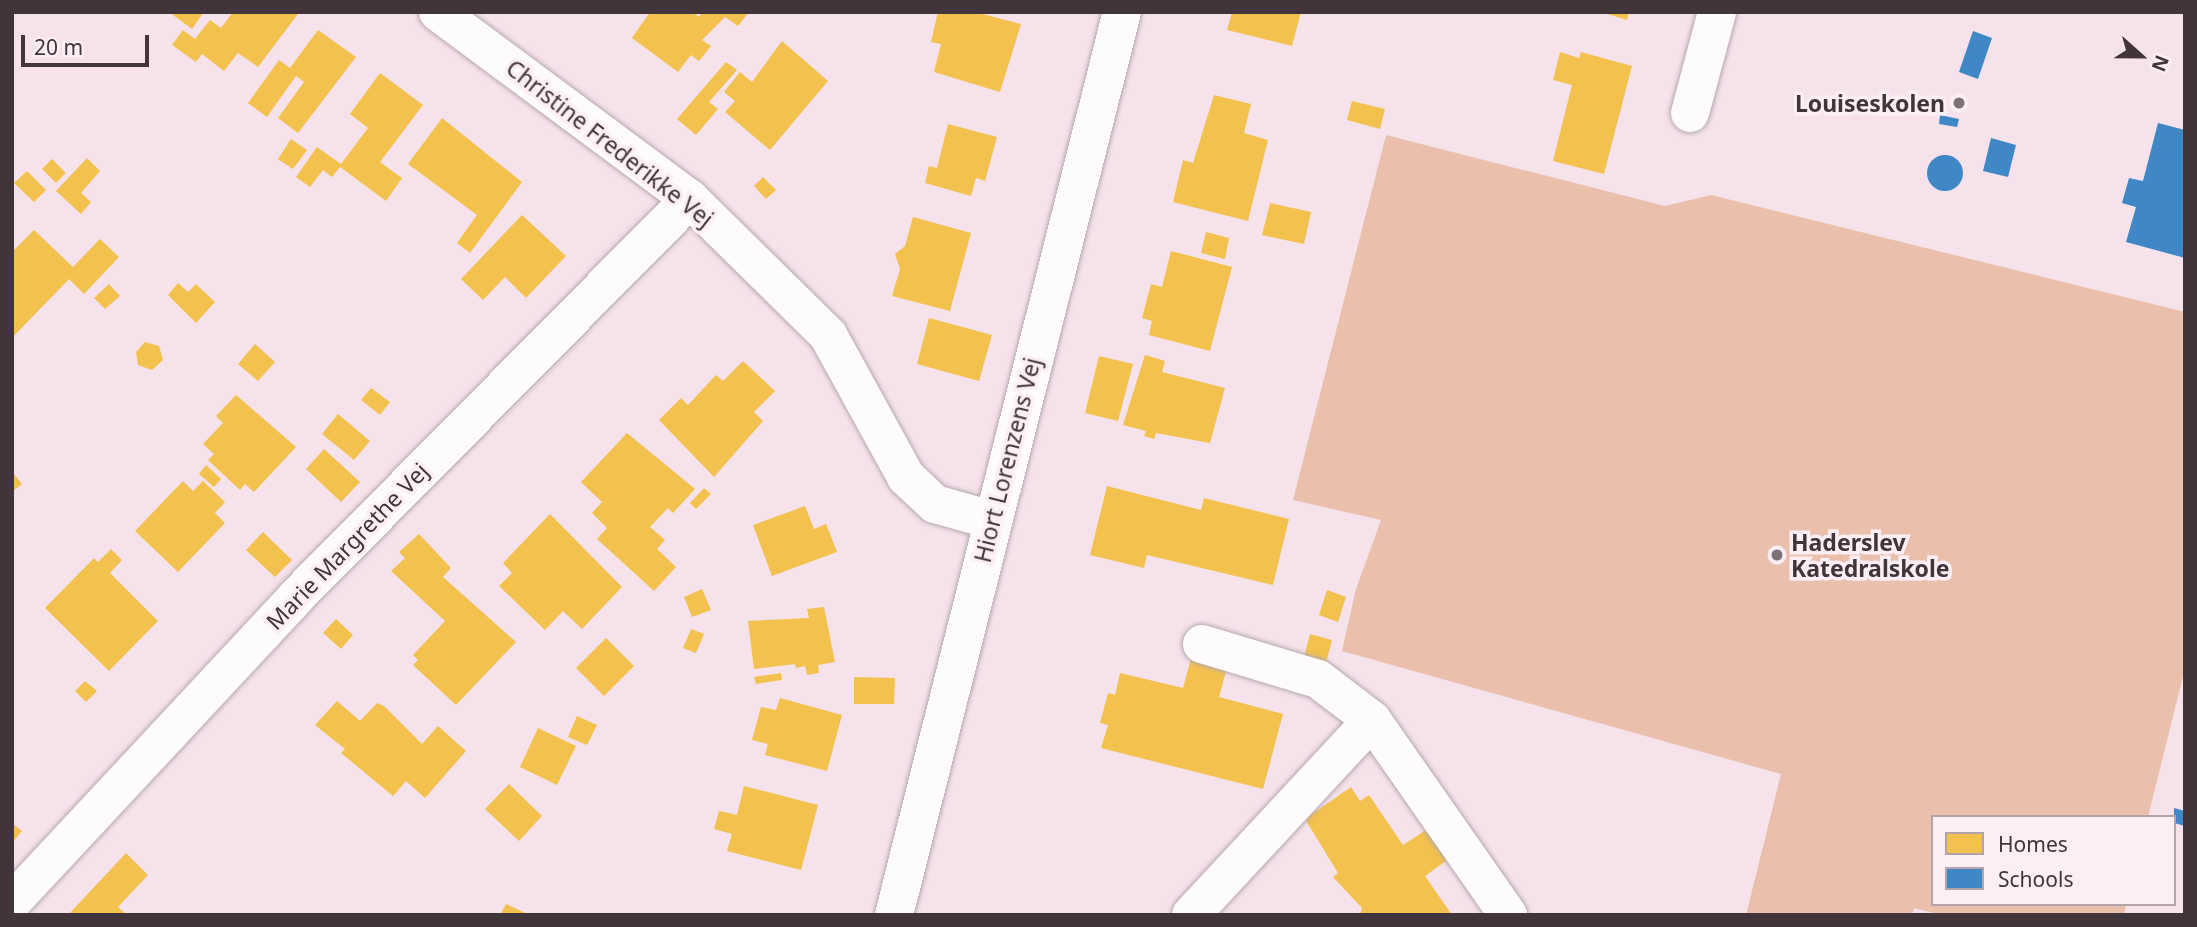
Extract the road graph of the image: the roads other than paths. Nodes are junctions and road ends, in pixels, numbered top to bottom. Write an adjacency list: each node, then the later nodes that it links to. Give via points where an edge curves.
1 (438, 12): 5 (street, Christine Frederikke Vej)
2 (1122, 12): 6 (street, Hiort Lorenzens Vej)
3 (1717, 12): 4 (street)
4 (1690, 113)
5 (690, 199): 6 (street, Christine Frederikke Vej, via 828,335 906,477 935,504); 9 (street, Marie Margrethe Vej, via 296,597)
6 (992, 520): 10 (street, Hiort Lorenzens Vej)
7 (1202, 644): 8 (street, via 1318,679)
8 (1373, 720): 11 (street); 12 (street)
9 (12, 902)
10 (902, 913)
11 (1191, 915)
12 (1508, 915)

